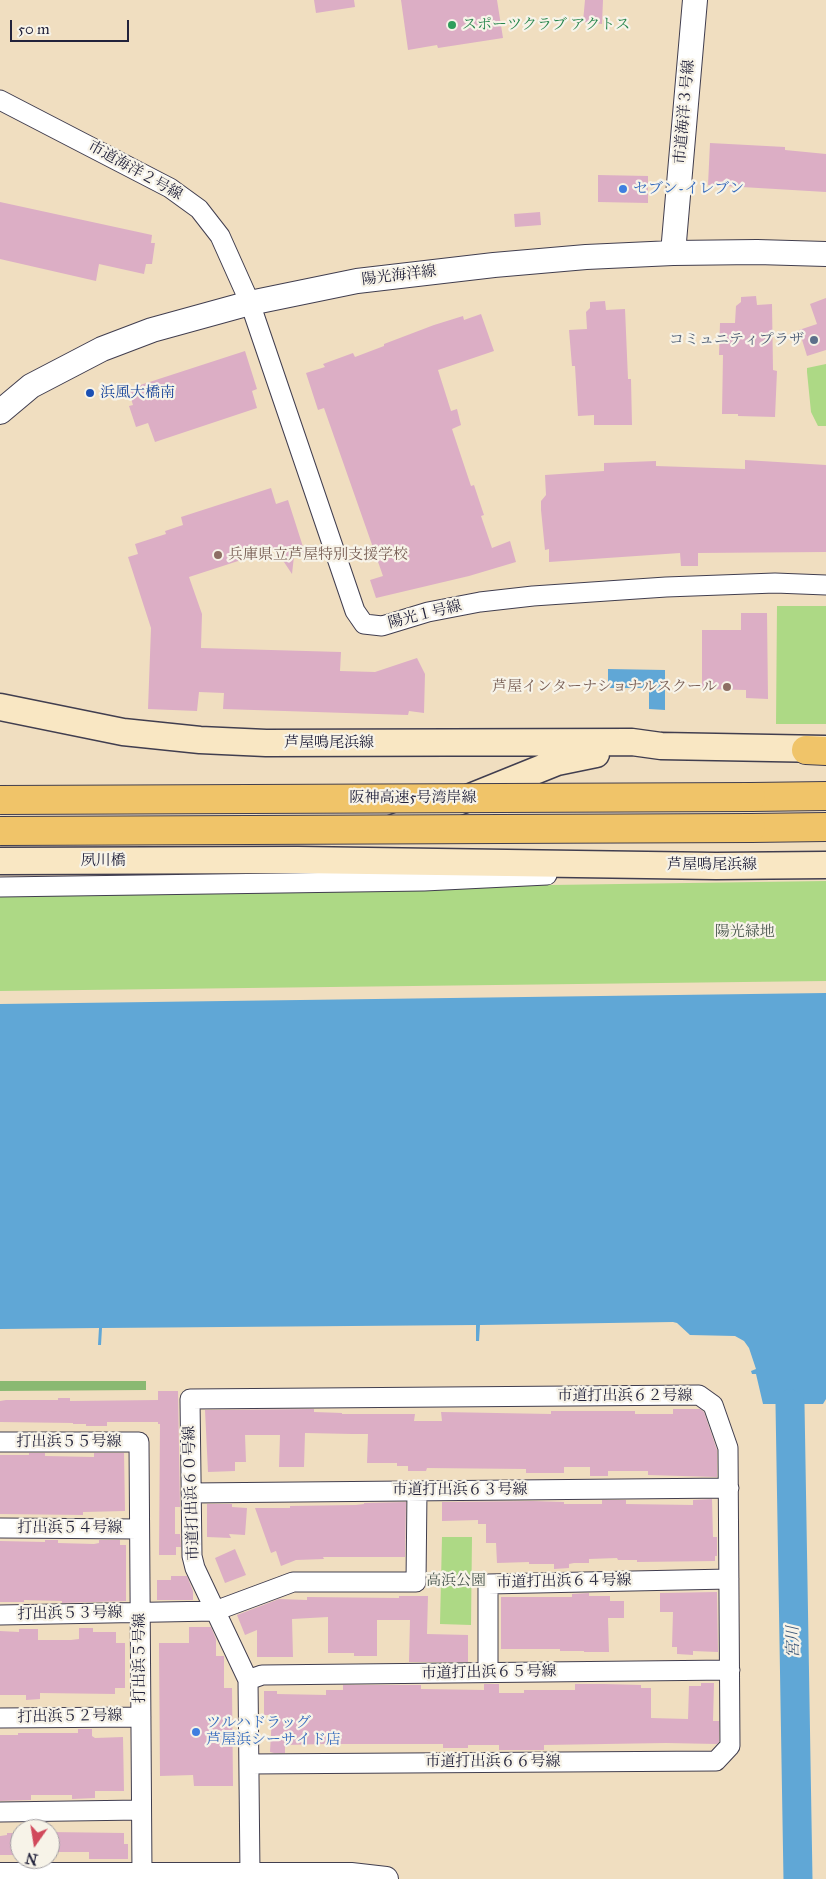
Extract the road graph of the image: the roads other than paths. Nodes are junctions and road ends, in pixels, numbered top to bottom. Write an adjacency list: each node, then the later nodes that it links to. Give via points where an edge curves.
1 (695, 0): 3 (street, 市道海洋３号線)
2 (0, 100): 5 (street, 市道海洋２号線, via 170,188 198,209 220,236)
3 (673, 253): 4 (street, 陽光海洋線); 5 (street, 陽光海洋線, via 494,265 357,281)
4 (826, 254)
5 (250, 303): 6 (street, 陽光海洋線, via 152,330 102,350 31,386); 7 (street, 陽光１号線, via 355,611 364,624 382,626 437,610 533,596 666,587 775,583)
6 (0, 412)
7 (826, 585)
8 (0, 707): 9 (main road, 芦屋鳴尾浜線, via 122,732 200,740 266,743 632,742)
9 (661, 746): 10 (main road, 芦屋鳴尾浜線); 18 (main road, 芦屋鳴尾浜線, via 557,762 335,852)
10 (819, 750)
11 (0, 792): 13 (highway, bridge, via 101,792)
12 (826, 796): 13 (highway, 阪神高速5号湾岸線, bridge)
13 (176, 798): 14 (highway, 阪神高速5号湾岸線, bridge)
14 (0, 800)
15 (826, 827): 16 (highway, 阪神高速5号湾岸線, bridge)
16 (0, 831)
17 (206, 860): 18 (main road, 芦屋鳴尾浜線); 19 (main road, 夙川橋)
18 (298, 860): 21 (main road, 芦屋鳴尾浜線)
19 (0, 861)
20 (826, 864): 21 (main road, 芦屋鳴尾浜線)
21 (716, 866): 22 (street, via 424,881)
22 (0, 887)
23 (190, 1399): 26 (street, 市道打出浜６２号線, via 699,1395 713,1405 728,1448); 28 (street, 市道打出浜６０号線)
24 (0, 1442): 25 (street, 打出浜５５号線)
25 (139, 1442): 30 (street, 打出浜５号線)
26 (729, 1488): 27 (street, 市道打出浜６３号線); 31 (street, 市道打出浜６２号線)
27 (417, 1491): 28 (street, 市道打出浜６３号線); 32 (street, 打出浜５３号線, via 416,1582 293,1582)
28 (191, 1493): 32 (street, 市道打出浜６０号線, via 192,1556)
29 (0, 1528): 30 (street, 打出浜５４号線)
30 (139, 1529): 33 (street, 打出浜５号線)
31 (729, 1579): 35 (street, 市道打出浜６２号線); 36 (street, 市道打出浜６４号線, via 488,1584)
32 (215, 1611): 33 (street, 打出浜５３号線); 37 (street, 市道打出浜６０号線)
33 (140, 1613): 34 (street, 打出浜５３号線); 38 (street, 打出浜５号線)
34 (0, 1615)
35 (730, 1670): 36 (street, 市道打出浜６５号線); 40 (street, 市道打出浜６２号線)
36 (488, 1672): 37 (street, 市道打出浜６５号線, via 262,1675)
37 (248, 1680): 41 (street, 市道打出浜６０号線)
38 (141, 1717): 39 (street, 打出浜５２号線); 42 (street, 打出浜５号線)
39 (0, 1718)
40 (730, 1746): 41 (street, 市道打出浜６６号線, via 716,1761)
41 (249, 1764): 45 (street, 市道打出浜６０号線)
42 (141, 1810): 43 (street); 44 (street, 打出浜５号線)
43 (0, 1812)
44 (142, 1874): 45 (street); 46 (street)
45 (250, 1874): 47 (street, via 351,1874)
46 (0, 1875)
47 (386, 1879)

